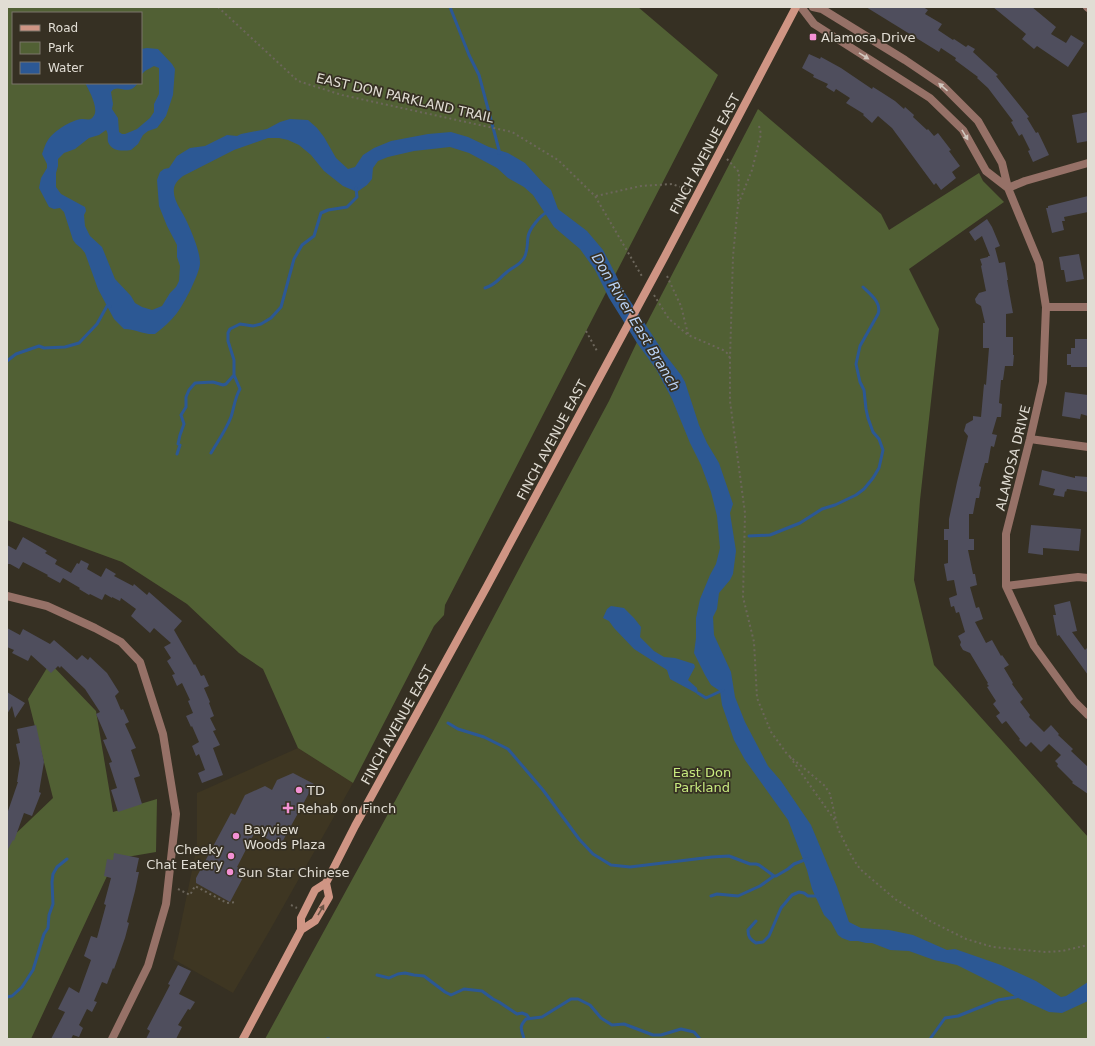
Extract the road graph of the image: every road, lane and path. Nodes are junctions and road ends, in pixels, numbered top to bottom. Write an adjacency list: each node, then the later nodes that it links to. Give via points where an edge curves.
1 (218, 7): 10 (path, EAST DON PARKLAND TRAIL, via 298,81 342,95 513,132 558,160)
2 (796, 7): 6 (main road, FINCH AVENUE EAST)
3 (800, 7): 8 (street, ALAMOSA DRIVE, one-way to 8, via 814,24 930,98 963,130 986,171)
4 (813, 7): 8 (street, ALAMOSA DRIVE, one-way to 4, via 1002,163 978,121 942,85 822,9)
5 (759, 126): 11 (path, via 761,134 752,170)
6 (719, 152): 9 (main road, FINCH AVENUE EAST); 11 (path, via 739,172)
7 (1088, 163): 8 (street)
8 (1008, 188): 14 (street, ALAMOSA DRIVE, via 1039,263)
9 (697, 194): 10 (path, via 672,184 641,186); 29 (main road, FINCH AVENUE EAST)
10 (595, 196): 12 (path, EAST DON PARKLAND TRAIL)
11 (738, 205): 20 (path, via 733,256)
12 (637, 267)
13 (667, 276): 18 (path, via 681,306)
14 (1046, 307): 15 (street); 21 (street, ALAMOSA DRIVE, via 1043,382)
15 (1088, 307)
16 (669, 319): 18 (path)
17 (586, 331): 19 (path)
18 (688, 335): 20 (path, via 723,350)
19 (597, 351)
20 (730, 359): 27 (path, via 730,400 745,513 743,597 754,642 757,698 771,732)
21 (1030, 439): 22 (street); 24 (street, ALAMOSA DRIVE, via 1006,534)
22 (1088, 447)
23 (1088, 578): 24 (street)
24 (1006, 586): 26 (street, ALAMOSA DRIVE, via 1034,646 1074,701)
25 (7, 596): 34 (street, via 46,606 122,642 140,662 163,734 176,814 166,904 148,966)
26 (1088, 715)
27 (787, 754): 28 (path); 28 (path, via 826,786)
28 (836, 823): 33 (path, via 849,853 860,869 899,902 966,939 994,947 1039,952)
29 (326, 883): 32 (main road, FINCH AVENUE EAST, via 315,890 301,918); 32 (main road, FINCH AVENUE EAST, one-way to 29, via 315,921 329,897)
30 (178, 889): 31 (path, via 190,895 195,886 227,903)
31 (236, 902)
32 (301, 930): 35 (main road, FINCH AVENUE EAST)
33 (1088, 946)
34 (112, 1039)
35 (243, 1039)

